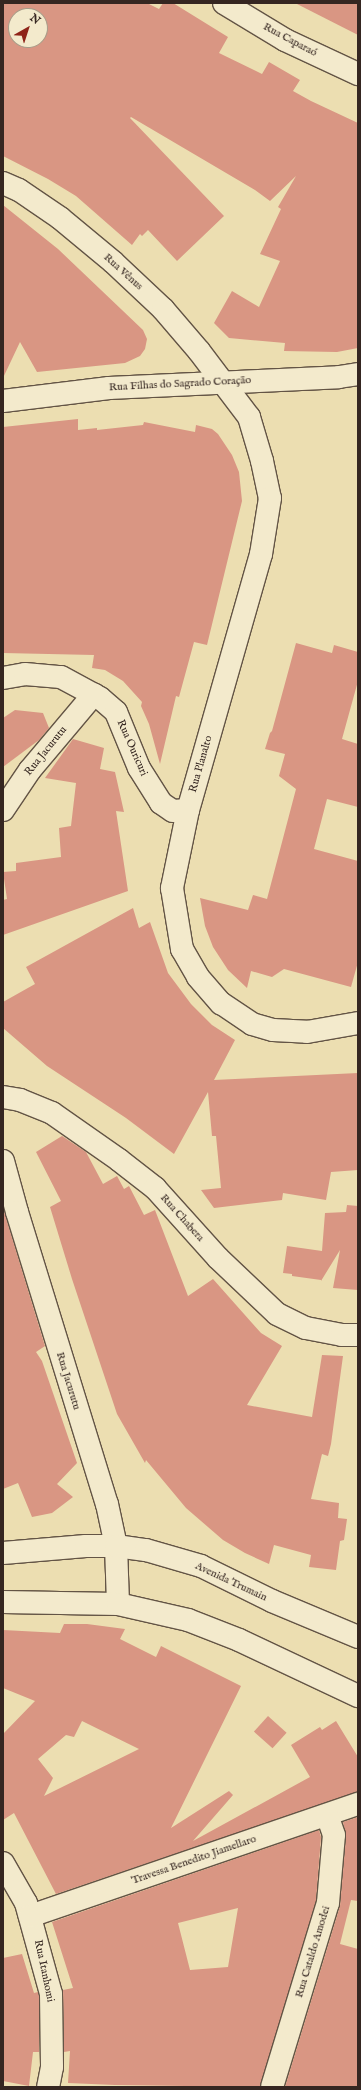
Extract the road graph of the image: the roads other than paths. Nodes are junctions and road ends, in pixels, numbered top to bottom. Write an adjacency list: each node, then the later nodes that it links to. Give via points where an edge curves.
1 (224, 3): 2 (street, Rua Caparaó, via 284,40)
2 (358, 74)
3 (3, 183): 5 (street, Rua Vênus, via 19,190 60,218 113,262 163,309)
4 (358, 374): 5 (street, Rua Filhas do Sagrado Coração)
5 (223, 382): 6 (street, Rua Filhas do Sagrado Coração, via 109,388); 10 (street, Rua Planalto, via 249,417 270,498 261,554)
6 (3, 401)
7 (3, 678): 8 (street, Rua Ouricuri, via 25,674 61,677)
8 (94, 694): 9 (street, Rua Jacurutu, via 30,770); 10 (street, Rua Ouricuri, via 116,712 139,768 161,803 173,811)
9 (3, 810)
10 (188, 810): 11 (street, Rua Planalto, via 172,888 182,949 198,977 220,1003 252,1024 273,1030 307,1032)
11 (358, 1023)
12 (3, 1097): 14 (street, Rua Chabera, via 20,1100 52,1113 120,1160 155,1188 218,1258 277,1314 306,1328 342,1335)
13 (3, 1160): 15 (street, Rua Jacurutu, via 107,1504)
14 (358, 1335)
15 (116, 1546): 16 (street, Avenida Trumain); 18 (street, Rua Jacurutu); 19 (street, Avenida Trumain, via 146,1550 201,1566 272,1601)
16 (3, 1553)
17 (3, 1602): 18 (street)
18 (118, 1604): 20 (street, via 188,1620 239,1640)
19 (358, 1637)
20 (358, 1696)
21 (358, 1804): 22 (street, Travessa Benedito Jiamellaro)
22 (327, 1815): 24 (street, Travessa Benedito Jiamellaro); 26 (street, Rua Cataldo Amodei, via 334,1835 328,1903)
23 (3, 1862): 24 (street, Rua Itanhomi, via 26,1903)
24 (30, 1916): 25 (street, Rua Itanhomi, via 51,1994 52,2067)
25 (48, 2087)
26 (272, 2087)

